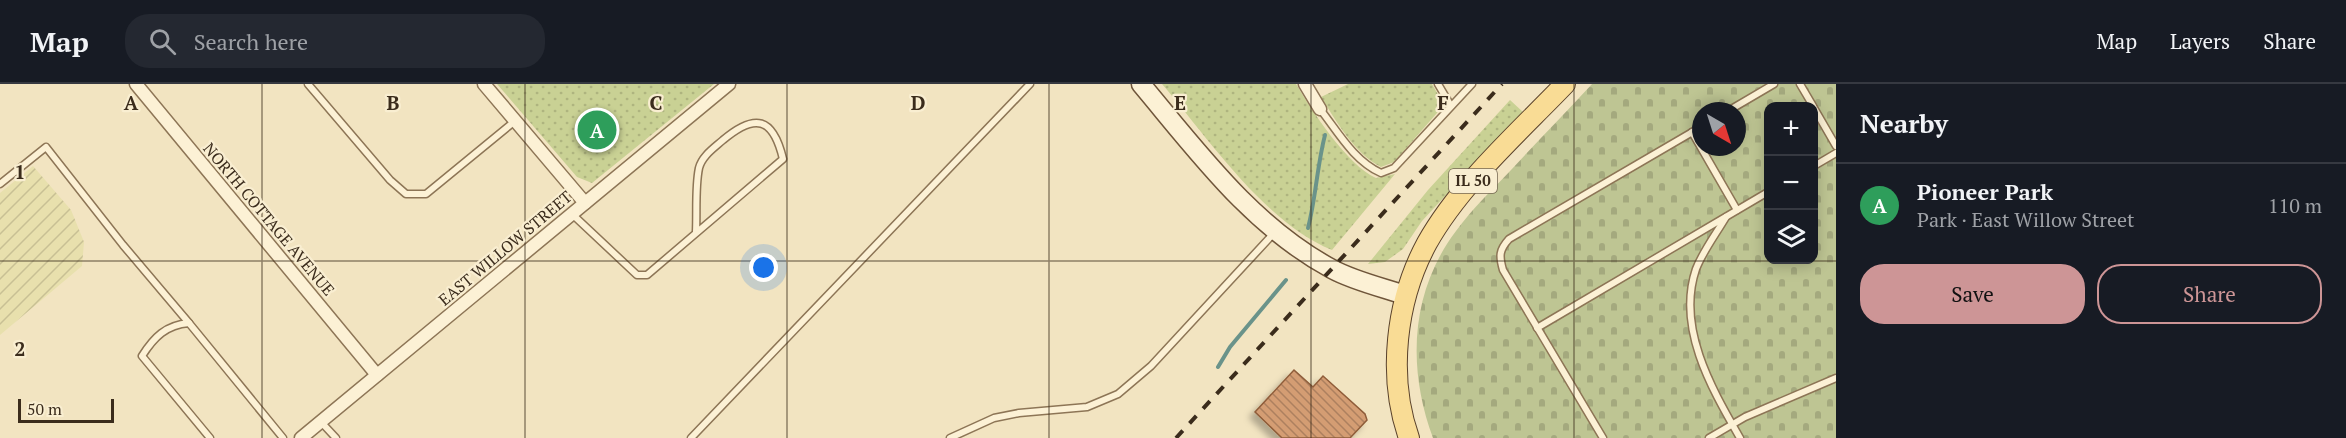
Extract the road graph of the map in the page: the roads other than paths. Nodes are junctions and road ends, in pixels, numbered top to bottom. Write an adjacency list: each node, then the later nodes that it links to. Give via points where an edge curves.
1 (136, 84): 35 (street, NORTH COTTAGE AVENUE)
2 (308, 84): 18 (lane, via 406,194 426,194)
3 (484, 84): 18 (street)
4 (729, 84): 26 (street, EAST WILLOW STREET)
5 (1030, 84): 43 (lane)
6 (1142, 84): 30 (main road, via 1229,188)
7 (1305, 84): 16 (street)
8 (1438, 84): 15 (lane)
9 (1472, 84): 15 (lane)
10 (1565, 84): 32 (main road, IL 50, via 1467,187 1427,243)
11 (1774, 84): 13 (lane)
12 (1800, 84): 14 (lane)
13 (1743, 102)
14 (1810, 102)
15 (1451, 106): 16 (lane, via 1394,168 1381,173 1354,153)
16 (1320, 109)
17 (1818, 115): 20 (lane)
18 (515, 121): 26 (street)
19 (1692, 132): 34 (lane, via 1509,239 1501,248 1503,270)
20 (1836, 146)
21 (1836, 153): 23 (lane)
22 (1706, 156): 27 (lane)
23 (1818, 164)
24 (0, 184): 33 (lane, via 46,147)
25 (1764, 194): 27 (lane)
26 (585, 203): 28 (street, EAST WILLOW STREET)
27 (1737, 210): 29 (lane)
28 (572, 214): 31 (lane, via 637,275 647,275); 35 (street, EAST WILLOW STREET)
29 (1726, 217): 34 (lane); 38 (lane, via 1697,268 1692,306 1698,351 1706,375)
30 (1276, 231): 32 (main road, via 1333,270); 44 (lane, via 1151,366 1118,394 1086,407 994,418)
31 (696, 232): 31 (lane, via 783,159 779,143 765,126 751,121 740,125 704,158 699,168)
32 (1405, 296): 45 (main road, IL 50, via 1397,361 1399,396)
33 (189, 323): 39 (lane, via 164,330 141,356); 40 (lane)
34 (1537, 328): 46 (lane)
35 (377, 375): 37 (street, EAST WILLOW STREET)
36 (1836, 378): 38 (lane)
37 (321, 422): 41 (street, EAST WILLOW STREET); 42 (lane)
38 (1732, 424): 47 (lane); 48 (lane)
39 (210, 438)
40 (283, 438)
41 (302, 438)
42 (336, 438)
43 (691, 438)
44 (950, 438)
45 (1409, 438)
46 (1603, 438)
47 (1709, 438)
48 (1740, 438)

